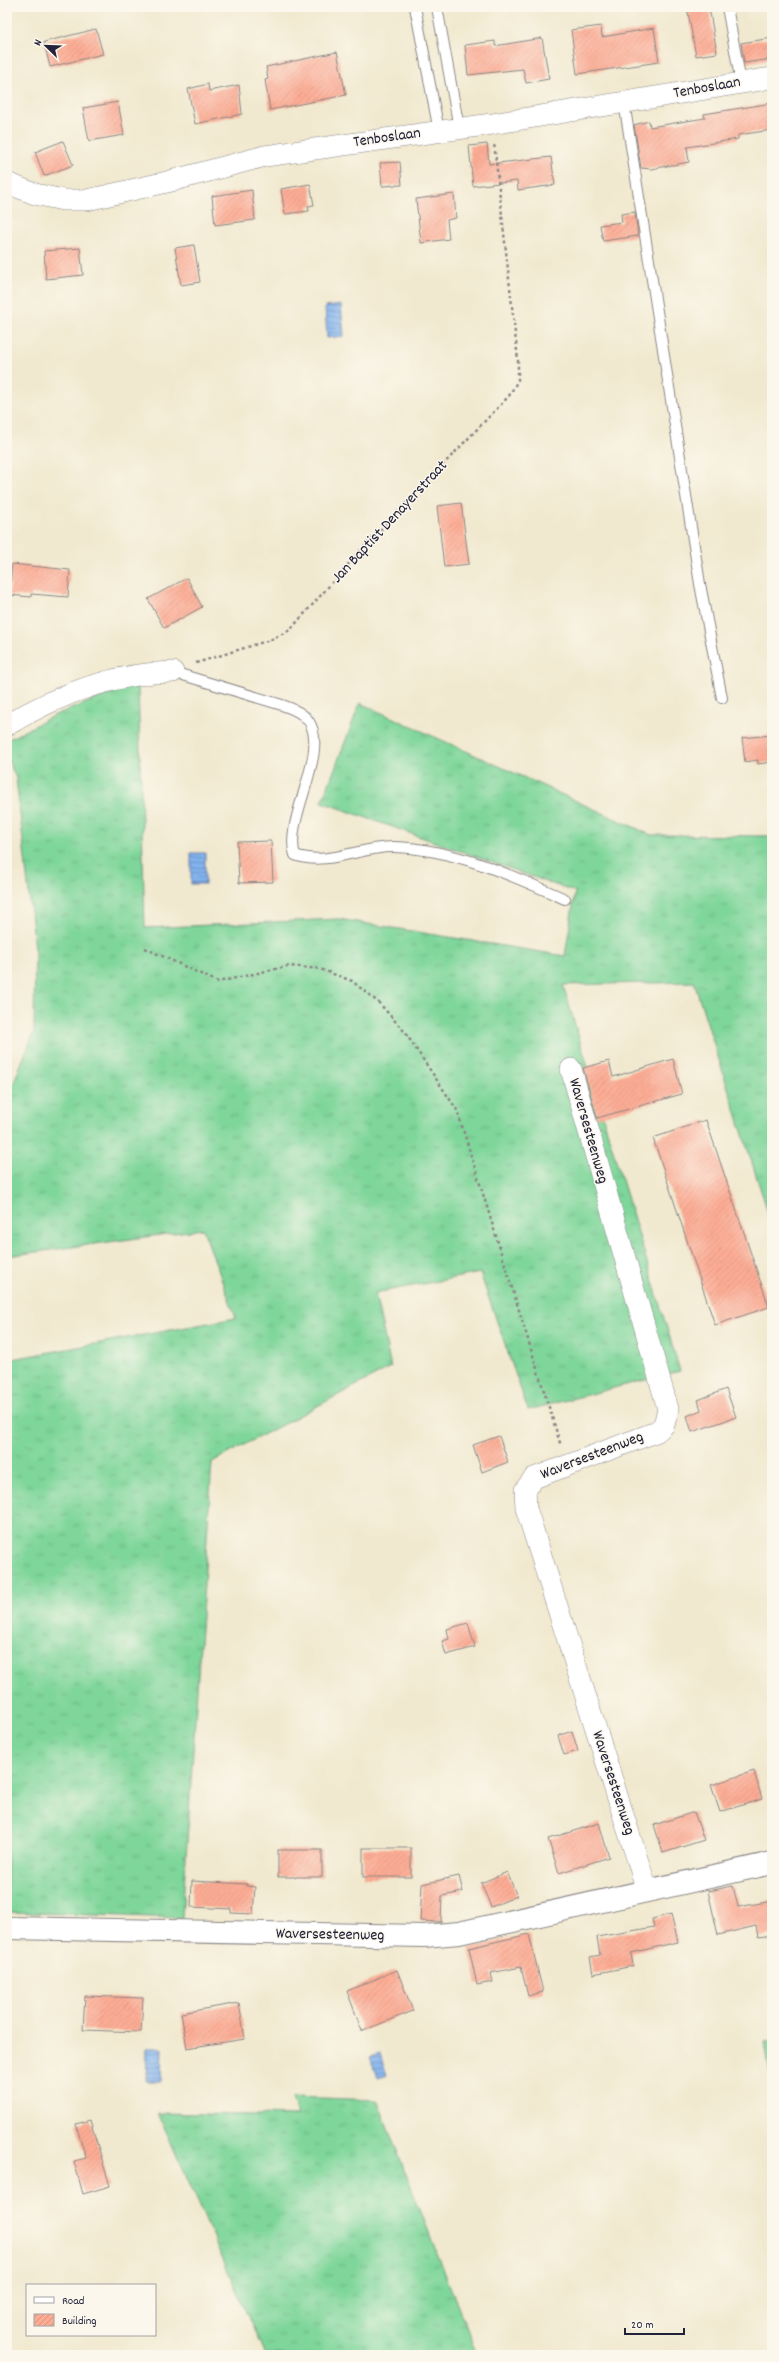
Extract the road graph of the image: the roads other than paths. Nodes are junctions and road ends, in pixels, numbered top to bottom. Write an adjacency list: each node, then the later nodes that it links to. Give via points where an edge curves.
1 (415, 7): 7 (lane)
2 (437, 7): 7 (lane)
3 (727, 7): 5 (lane)
4 (772, 78): 5 (street, Tenboslaan)
5 (741, 83): 6 (street, Tenboslaan)
6 (624, 102): 7 (street, Tenboslaan); 10 (lane, via 699,576)
7 (449, 129): 8 (street, Tenboslaan, via 265,156 87,200 63,200 35,194)
8 (7, 183)
9 (173, 672): 11 (street, via 136,675 104,682 40,706); 12 (lane, via 282,705 297,711 308,720 313,733 314,750 293,837 295,855 306,859 335,858 392,847 419,850 455,857 506,872)
10 (722, 698)
11 (7, 725)
12 (565, 899)
13 (571, 1070): 15 (street, Waversesteenweg, via 668,1409 664,1425 656,1432 534,1478 525,1490 526,1508)
14 (772, 1863): 15 (street, Waversesteenweg)
15 (648, 1890): 16 (street, Waversesteenweg, via 458,1933 424,1936)
16 (7, 1928)

